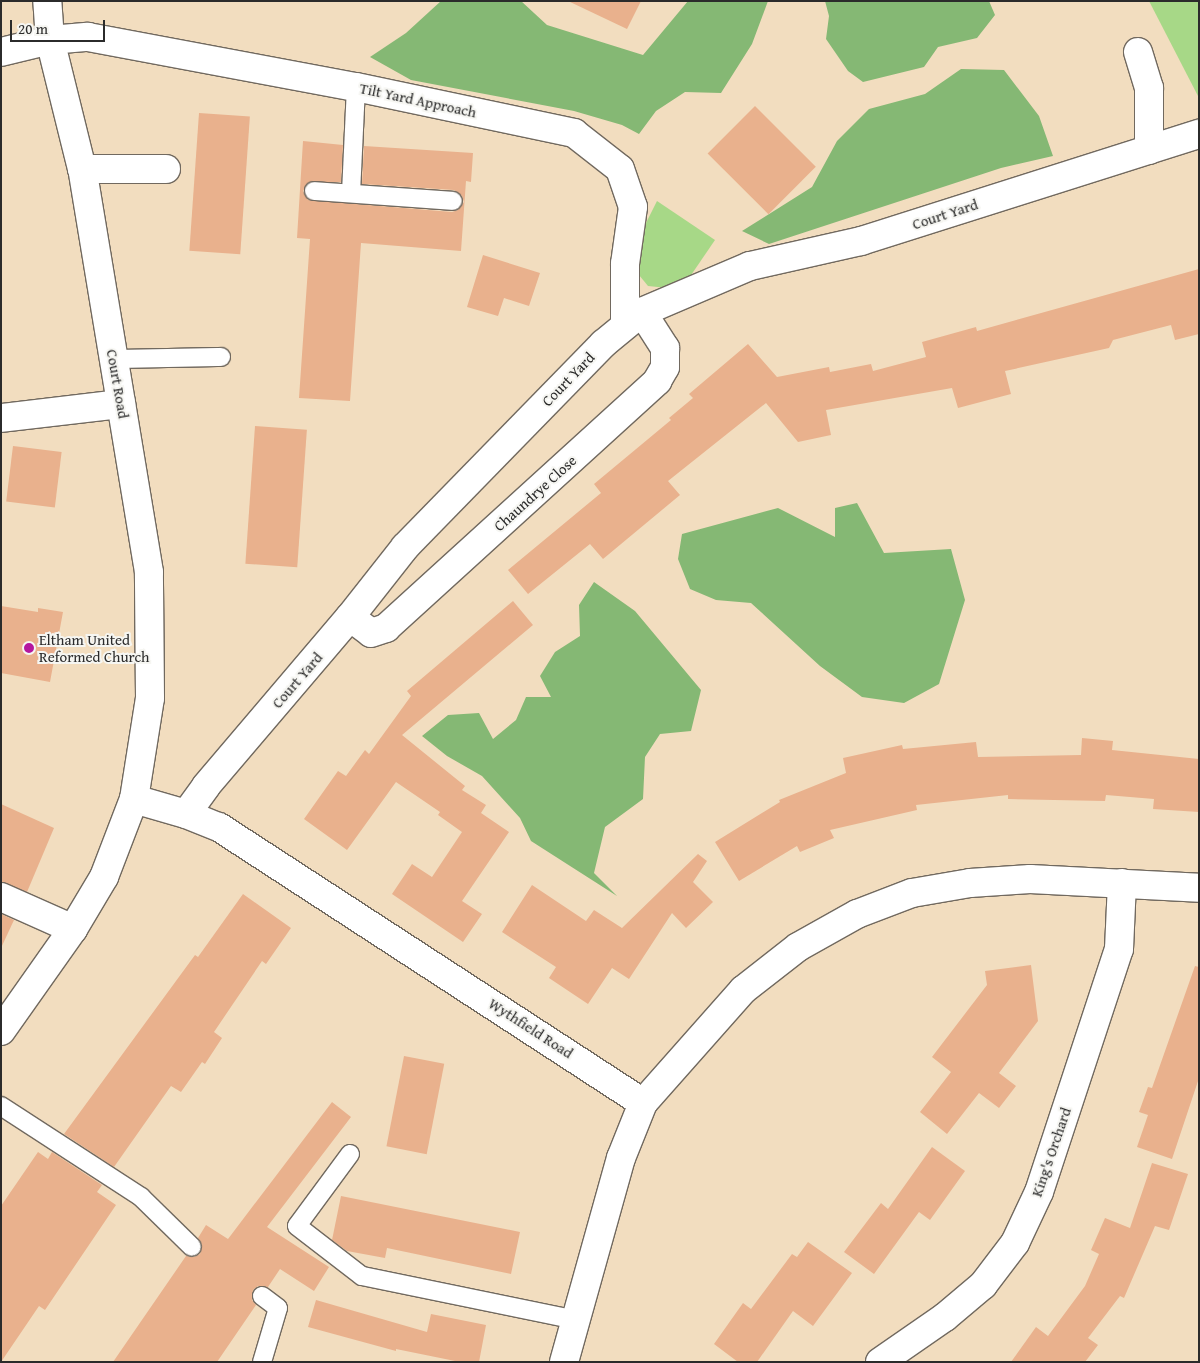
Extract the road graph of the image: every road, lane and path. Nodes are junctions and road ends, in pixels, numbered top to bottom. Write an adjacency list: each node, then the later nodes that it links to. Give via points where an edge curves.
1 (47, 1): 2 (street, Court Road)
2 (50, 40): 3 (street, Tilt Yard Approach); 5 (street, Tilt Yard Approach, via 88,37); 8 (street, Court Road)
3 (1, 52)
4 (1138, 52): 7 (street, via 1149,88)
5 (356, 87): 11 (lane); 13 (street, Tilt Yard Approach, via 574,133 620,169 633,207 625,264)
6 (1199, 134): 7 (street, Court Yard)
7 (1149, 150): 13 (street, Court Yard, via 861,241 750,266)
8 (82, 169): 9 (street); 15 (street, Court Road)
9 (166, 170)
10 (314, 191): 11 (lane)
11 (351, 193): 12 (lane)
12 (454, 201)
13 (634, 318): 18 (street, Court Yard, via 405,548); 18 (street, Chaundrye Close, via 666,348 665,367 657,381 386,628 371,633)
14 (221, 356): 15 (lane)
15 (114, 359): 16 (street, Court Road)
16 (121, 404): 17 (street); 19 (street, Court Road, via 150,572 150,698)
17 (1, 418)
18 (350, 617): 20 (street, Court Yard, via 206,786)
19 (134, 799): 20 (street); 24 (street, via 104,877)
20 (186, 814): 26 (street, Wythfield Road, via 220,827)
21 (1122, 883): 22 (street); 26 (street, via 1030,879 970,883 912,894 857,914 798,947 743,990); 34 (street, King's Orchard, via 1119,949 1039,1192 1015,1243 983,1284 945,1317)
22 (1199, 888)
23 (1, 897): 24 (street)
24 (73, 929): 25 (street)
25 (4, 1022)
26 (643, 1103): 31 (street, via 621,1158)
27 (1, 1106): 29 (lane, via 141,1197)
28 (350, 1154): 31 (lane, via 297,1226 362,1276)
29 (192, 1247)
30 (262, 1296): 32 (lane, via 278,1308)
31 (576, 1320): 33 (street)
32 (262, 1362)
33 (564, 1362)
34 (880, 1362)

